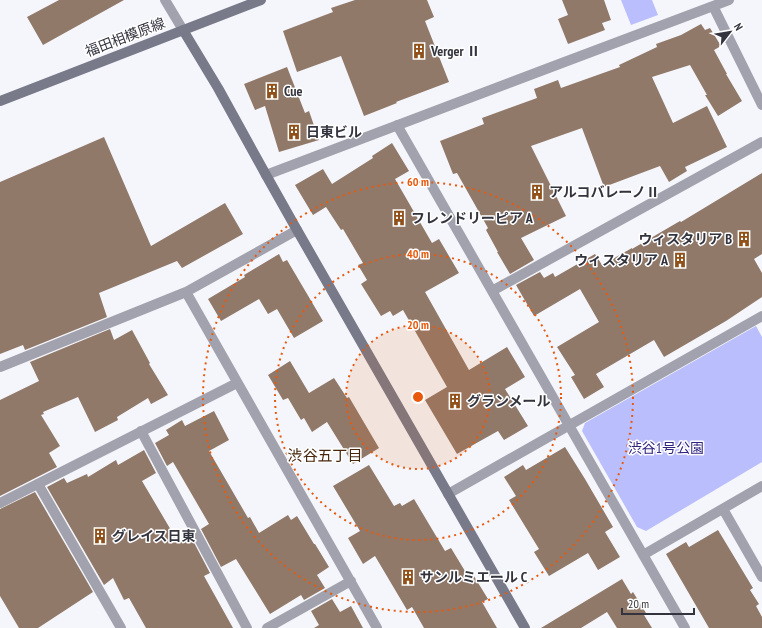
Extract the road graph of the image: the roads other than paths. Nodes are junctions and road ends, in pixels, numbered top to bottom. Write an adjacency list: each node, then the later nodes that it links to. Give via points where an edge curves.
1 (165, 0): 5 (street)
2 (261, 0): 5 (street, 福田相模原線)
3 (729, 0): 4 (street)
4 (713, 6): 7 (street); 8 (street)
5 (183, 30): 6 (street, 福田相模原線); 10 (street)
6 (0, 100)
7 (762, 104)
8 (397, 126): 10 (street); 12 (street)
9 (762, 142): 12 (street)
10 (266, 176): 11 (street)
11 (297, 230): 13 (street); 21 (street)
12 (492, 291): 17 (street)
13 (186, 292): 15 (street); 16 (street)
14 (762, 316): 17 (street)
15 (0, 368)
16 (237, 382): 18 (street); 26 (street)
17 (569, 425): 21 (street); 24 (street)
18 (141, 431): 19 (street); 28 (street)
19 (38, 484): 22 (street); 27 (street)
20 (762, 486): 23 (street)
21 (448, 494): 31 (street)
22 (0, 503)
23 (723, 509): 24 (street); 25 (street)
24 (643, 555): 32 (street)
25 (762, 577)
26 (351, 581): 29 (street); 30 (street)
27 (121, 628)
28 (247, 628)
29 (267, 628)
30 (377, 628)
31 (525, 628)
32 (685, 628)

